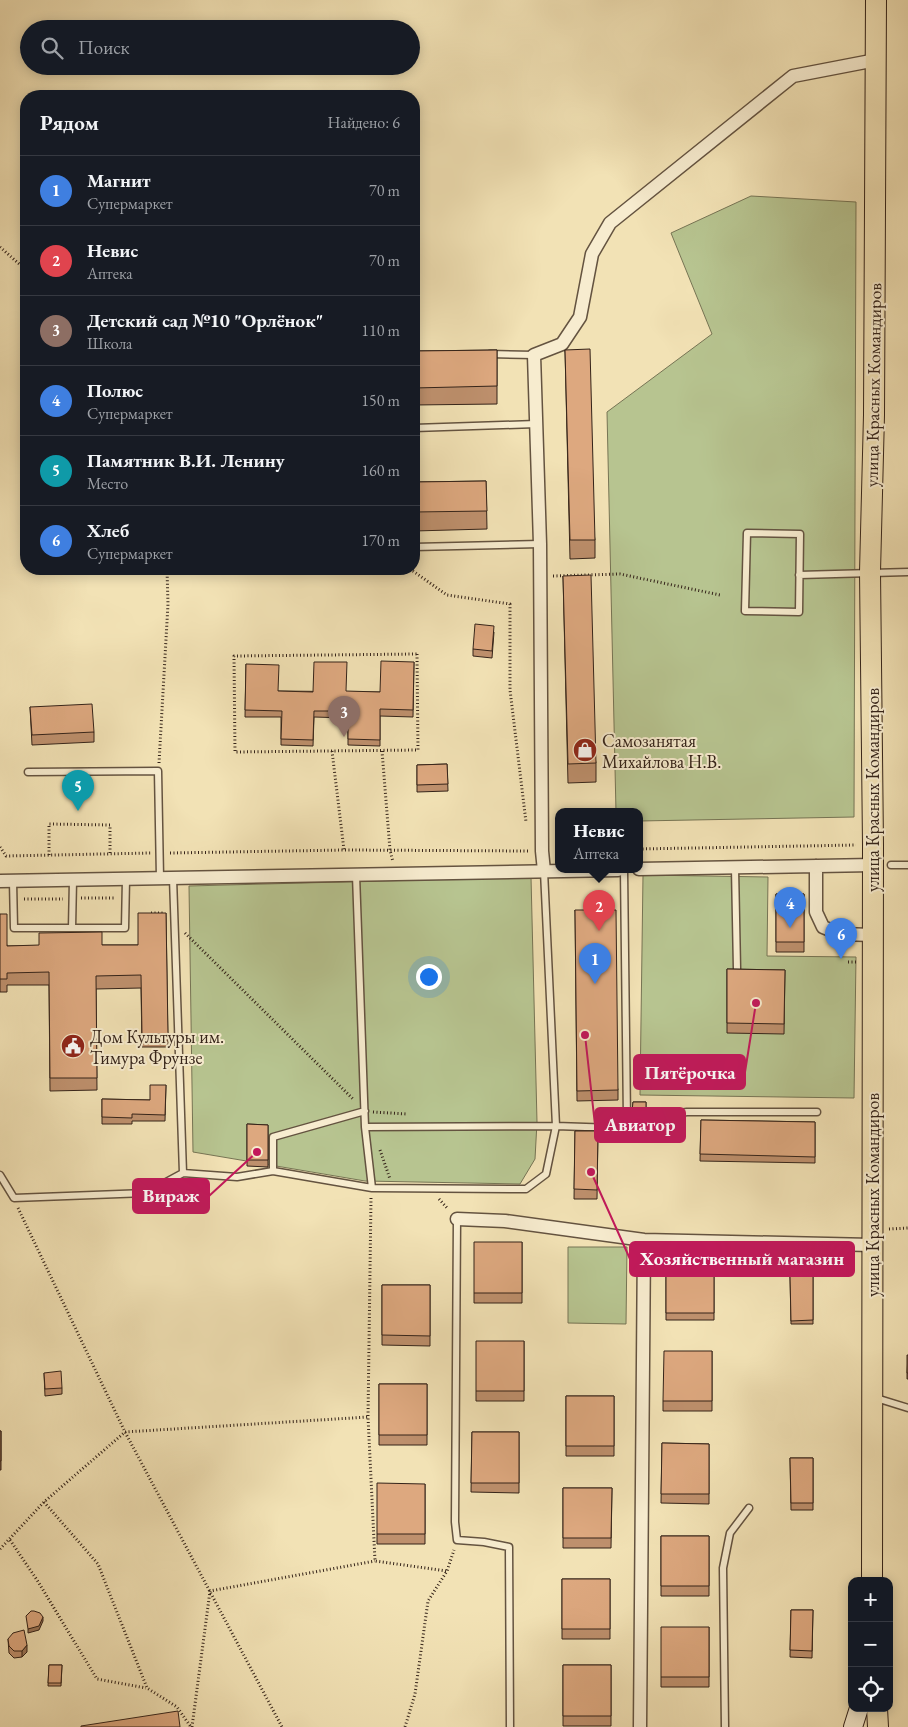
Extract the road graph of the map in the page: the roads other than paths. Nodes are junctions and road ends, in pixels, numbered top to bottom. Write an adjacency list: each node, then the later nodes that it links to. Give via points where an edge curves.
1 (876, 0): 2 (main road, улица Красных Командиров)
2 (876, 60): 4 (street, via 792,76 610,223 592,254 580,317 562,344); 9 (main road, улица Красных Командиров)
3 (478, 354): 4 (lane)
4 (534, 355): 5 (street)
5 (536, 424): 6 (lane); 7 (street)
6 (420, 428)
7 (540, 544): 8 (lane); 18 (street)
8 (420, 547)
9 (870, 572): 10 (lane); 11 (lane); 13 (main road, улица Красных Командиров)
10 (908, 572)
11 (799, 575): 11 (lane, via 799,612 745,611 747,533 800,534)
12 (28, 772): 22 (lane, via 158,771)
13 (882, 865): 14 (lane); 15 (street); 28 (main road, улица Красных Командиров)
14 (908, 865)
15 (816, 866): 16 (street); 28 (street, via 816,912 823,927 840,934)
16 (735, 868): 17 (street); 29 (lane)
17 (643, 869)
18 (544, 871): 19 (street); 21 (street); 33 (lane)
19 (555, 871)
20 (624, 873): 32 (lane)
21 (356, 875): 23 (street); 30 (lane)
22 (160, 878): 23 (street); 24 (street)
23 (173, 878): 36 (lane)
24 (126, 879): 25 (street); 27 (lane, via 125,928)
25 (72, 880): 26 (street); 27 (lane)
26 (6, 881): 27 (lane, via 14,928)
27 (72, 928)
28 (873, 935): 41 (main road, улица Красных Командиров)
29 (736, 968)
30 (365, 1111): 34 (lane); 35 (lane, via 272,1137)
31 (817, 1112): 32 (lane, via 687,1112)
32 (627, 1120): 33 (lane, via 615,1128)
33 (556, 1126): 34 (lane); 38 (lane, via 546,1174 526,1189)
34 (365, 1127): 38 (lane)
35 (274, 1171): 36 (lane, via 237,1177); 38 (lane)
36 (183, 1173): 37 (lane, via 146,1193 14,1198)
37 (0, 1175)
38 (372, 1188)
39 (457, 1219): 40 (street, via 505,1221); 48 (lane, via 455,1522 457,1540 509,1547)
40 (644, 1240): 41 (street); 49 (street)
41 (872, 1245): 42 (main road, улица Красных Командиров)
42 (872, 1397): 43 (lane); 45 (main road, улица Красных Командиров)
43 (908, 1408)
44 (749, 1508): 50 (lane, via 730,1533 723,1568)
45 (872, 1577)
46 (858, 1712): 51 (main road)
47 (877, 1712): 52 (main road)
48 (510, 1727)
49 (640, 1727)
50 (725, 1727)
51 (854, 1727)
52 (878, 1727)

